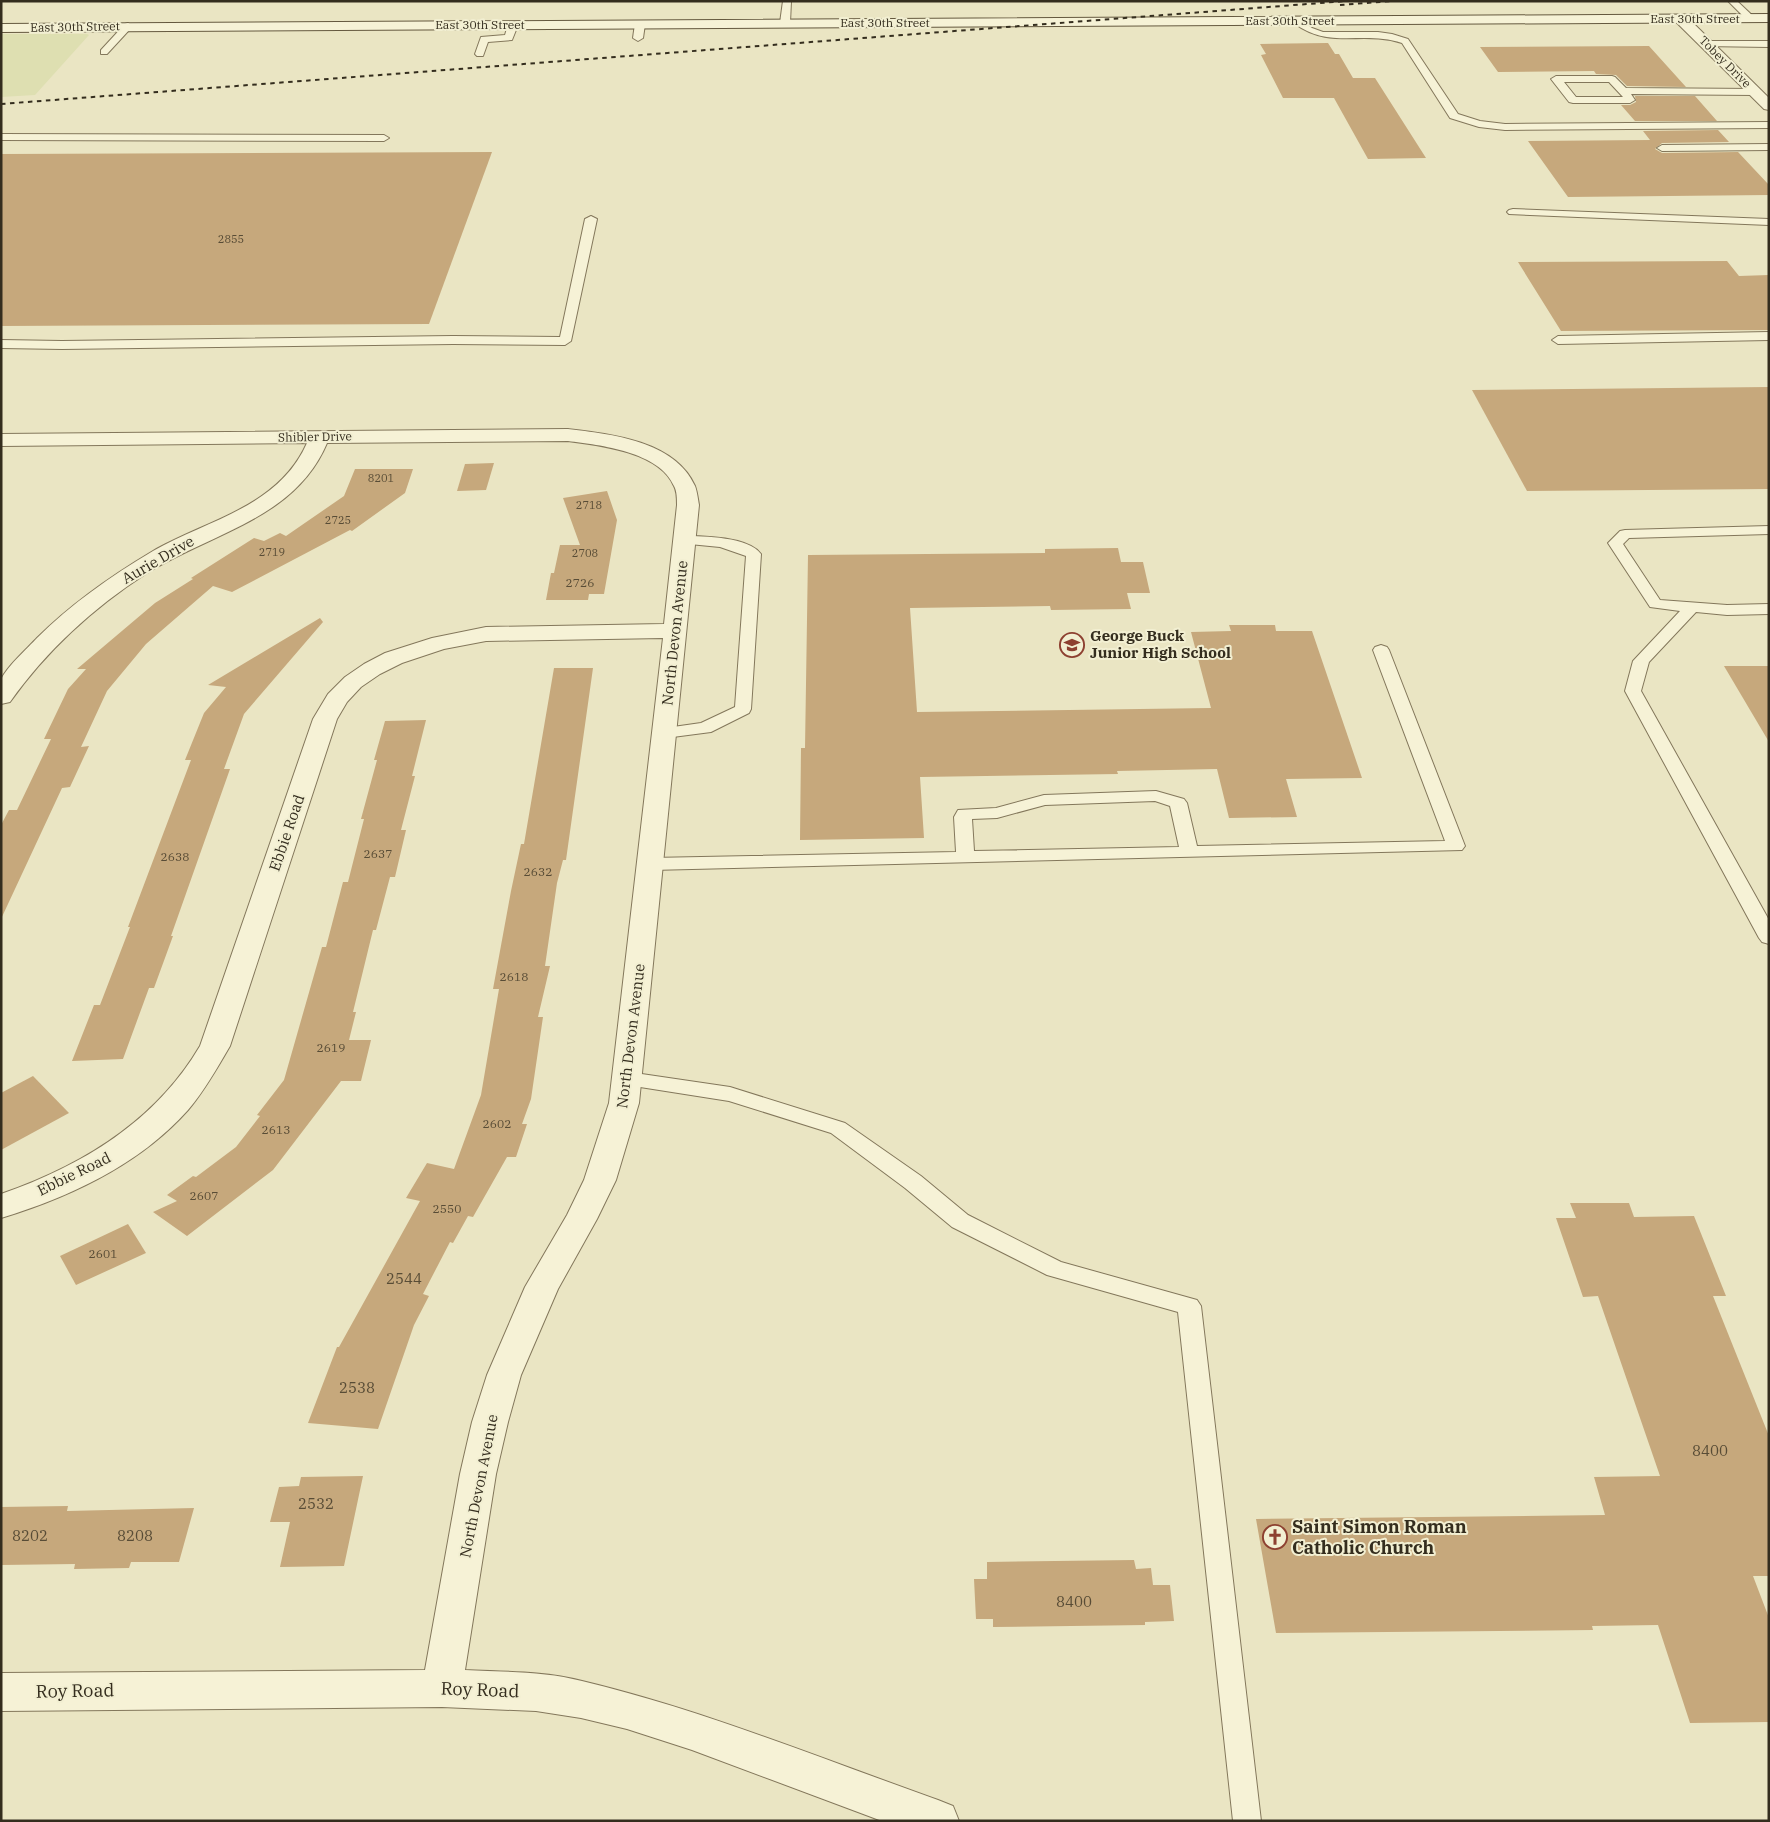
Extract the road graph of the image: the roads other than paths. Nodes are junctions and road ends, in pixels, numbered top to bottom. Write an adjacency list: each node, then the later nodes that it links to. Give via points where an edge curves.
1 (787, 1): 7 (lane)
2 (1732, 1): 3 (lane)
3 (1750, 18): 4 (street, East 30th Street); 5 (street, East 30th Street)
4 (1769, 18)
5 (1681, 19): 6 (street, East 30th Street); 13 (street, Tobey Drive)
6 (1297, 21): 7 (street, East 30th Street); 19 (lane, via 1312,33 1327,36 1391,37 1405,41 1454,116 1478,124)
7 (786, 23): 9 (street, East 30th Street)
8 (513, 24): 9 (street, East 30th Street); 10 (street, East 30th Street); 16 (lane, via 509,38 484,39)
9 (640, 24): 12 (lane)
10 (128, 26): 11 (street, East 30th Street); 15 (lane)
11 (1, 28)
12 (638, 38)
13 (1706, 44): 14 (lane); 18 (street, Tobey Drive)
14 (1769, 44)
15 (104, 52)
16 (480, 54)
17 (1623, 91): 17 (lane, via 1630,100 1573,100 1556,79 1612,79); 18 (lane)
18 (1764, 100)
19 (1769, 125)
20 (1, 137): 21 (lane)
21 (384, 138)
22 (1769, 147): 23 (lane)
23 (1662, 148)
24 (1513, 212): 26 (lane)
25 (591, 220): 29 (lane, via 564,341)
26 (1769, 222)
27 (1769, 336): 28 (lane)
28 (1558, 340)
29 (1, 344)
30 (320, 437): 31 (street, Shibler Drive); 32 (street, Shibler Drive, via 568,436); 39 (street, Aurie Drive, via 303,471 280,494 161,556 91,602 32,657)
31 (1, 440)
32 (628, 446): 34 (street, North Devon Avenue, via 659,459 686,488)
33 (1769, 530): 35 (lane, via 1625,534 1615,543 1655,604)
34 (684, 540): 37 (street, North Devon Avenue); 40 (lane, via 738,545 754,554 743,709 706,728)
35 (1692, 607): 36 (lane); 44 (lane, via 1641,660 1633,691)
36 (1769, 609)
37 (675, 631): 40 (street, North Devon Avenue); 46 (street, Ebbie Road, via 486,634 460,638 387,661 349,686 333,703 325,719 215,1046 195,1080 165,1115 93,1168)
38 (1381, 650): 41 (lane, via 1456,846)
39 (1, 697)
40 (665, 733): 43 (street, North Devon Avenue)
41 (1189, 852): 42 (lane); 42 (lane, via 1178,803 1156,796 1044,800 997,814 964,814)
42 (965, 857): 43 (lane)
43 (651, 864): 45 (street, North Devon Avenue)
44 (1769, 938)
45 (628, 1080): 47 (street, North Devon Avenue, via 600,1180 542,1287 504,1375 478,1474); 50 (lane, via 730,1094 838,1128 913,1182 960,1221 1055,1269 1189,1306)
46 (1, 1206)
47 (442, 1688): 48 (street, Roy Road); 49 (street, Roy Road, via 536,1692 626,1710)
48 (1, 1692)
49 (938, 1821)
50 (1246, 1821)

